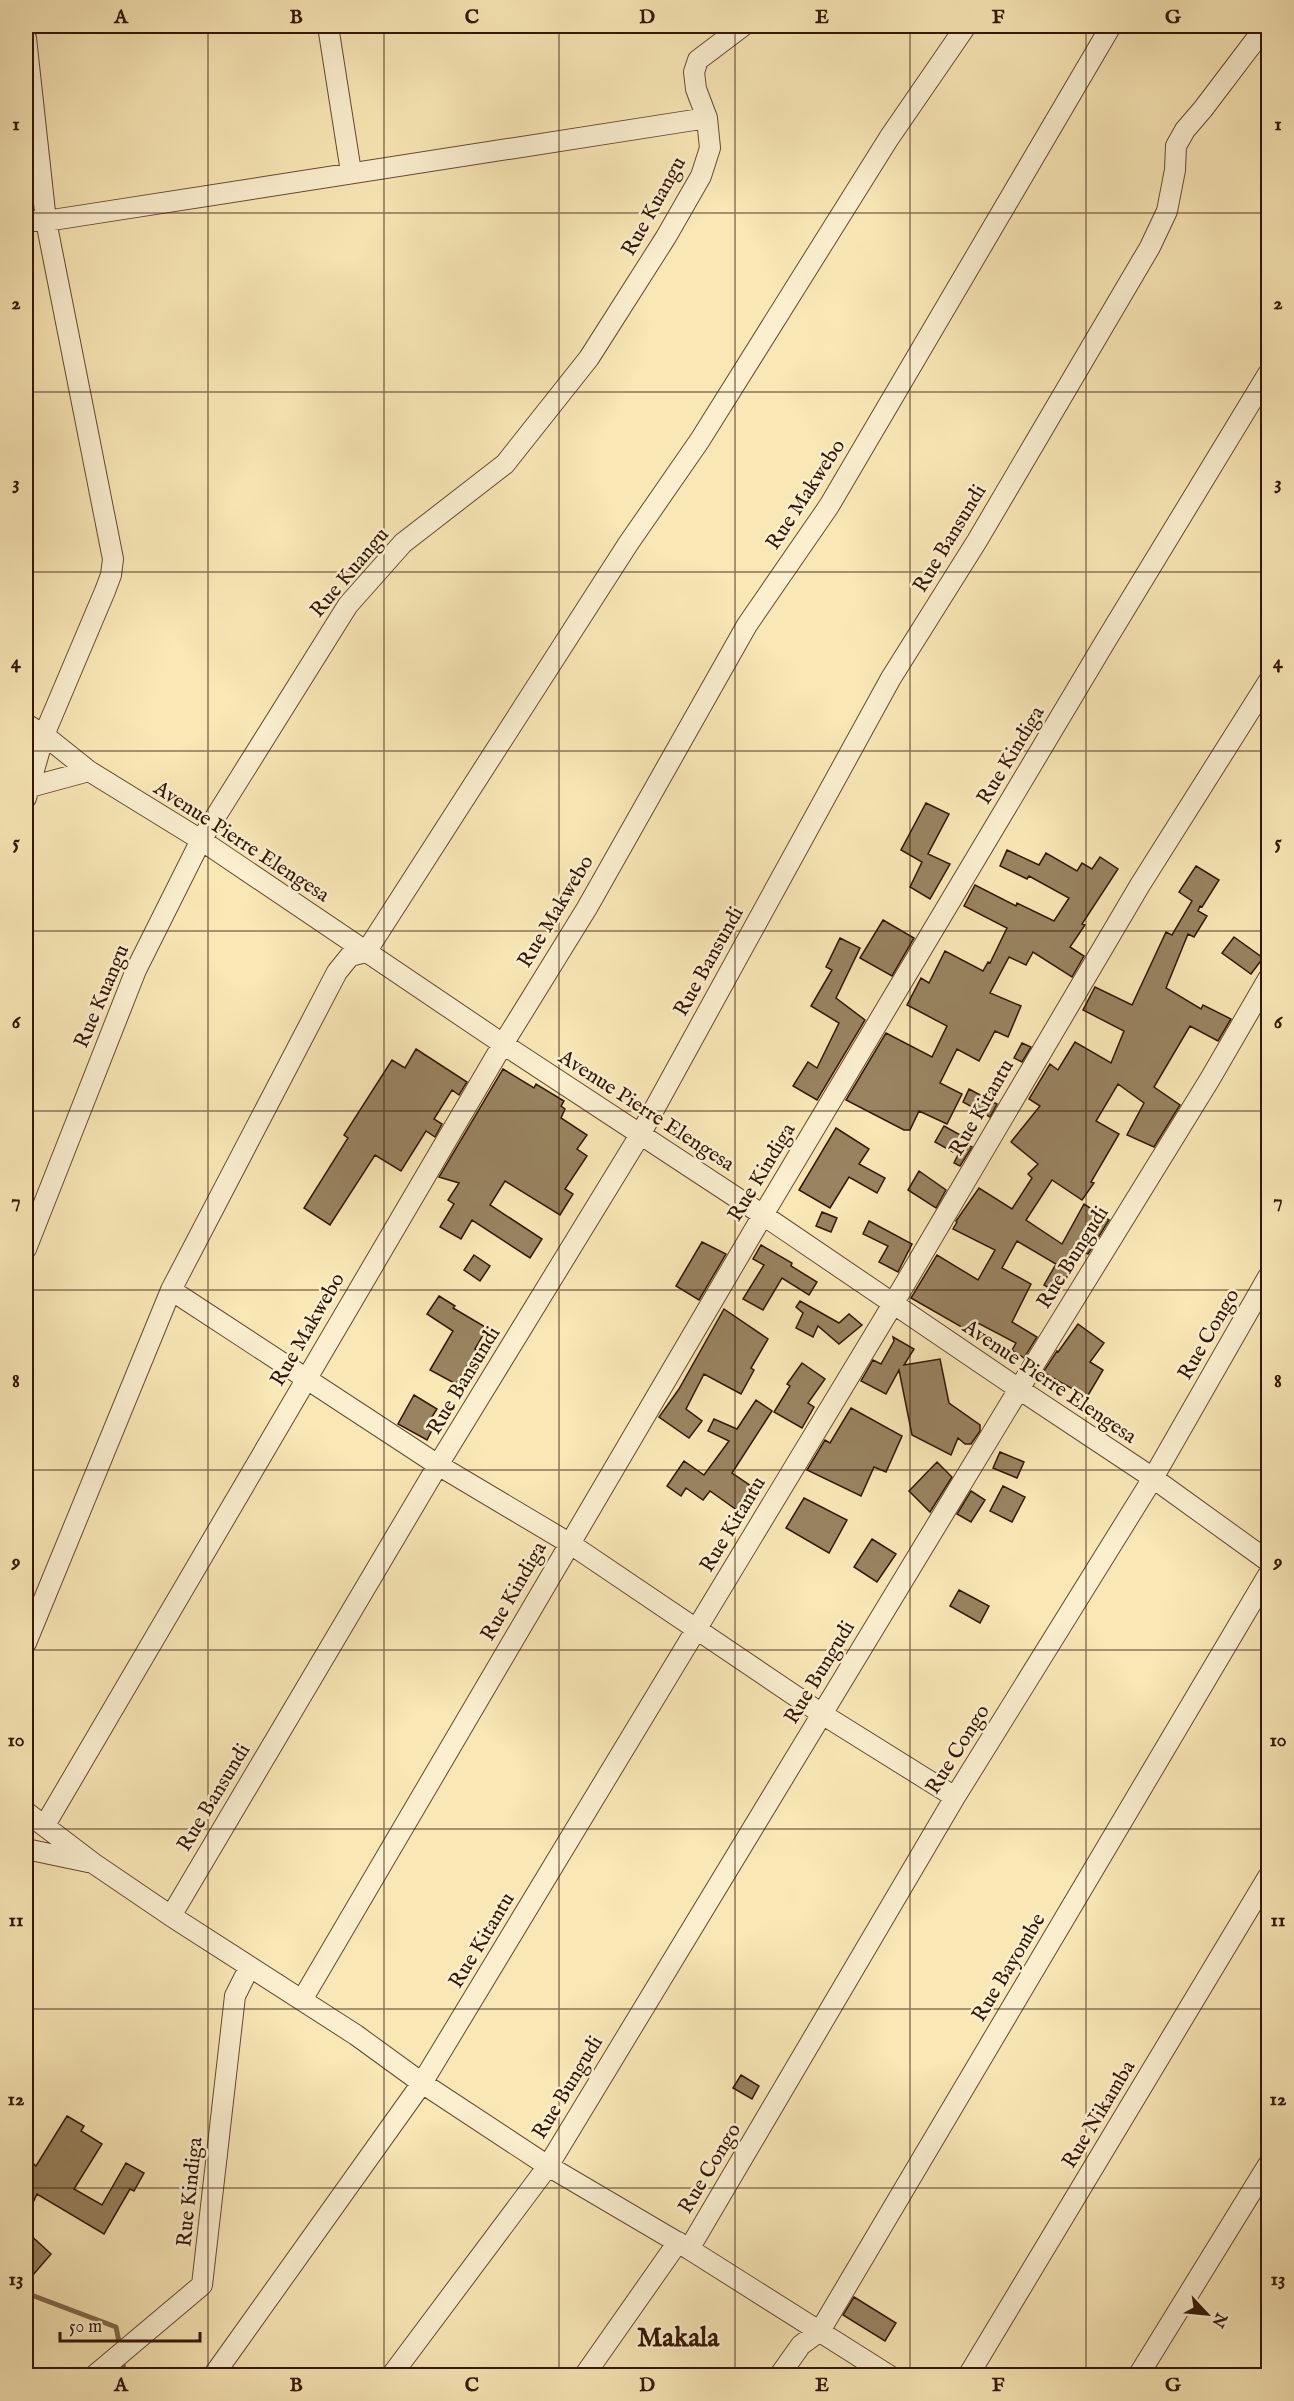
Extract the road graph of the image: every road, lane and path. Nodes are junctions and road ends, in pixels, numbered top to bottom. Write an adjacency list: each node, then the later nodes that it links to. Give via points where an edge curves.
1 (328, 26): 8 (street)
2 (743, 26): 7 (street, Rue Kuangu, via 698,60 694,72 696,89)
3 (966, 26): 18 (street, via 889,138 700,440 628,544)
4 (1111, 26): 20 (street, Rue Makwebo, via 830,506 747,625 587,908)
5 (1266, 26): 21 (street, Rue Bansundi, via 1185,130 1176,146 1167,211 1149,248 977,541 891,678)
6 (26, 38): 10 (street)
7 (707, 118): 8 (street); 17 (street, Rue Kuangu, via 710,148 701,176 589,358 505,464 403,543 348,605)
8 (351, 172): 10 (street)
9 (26, 221): 10 (street)
10 (46, 221): 14 (street, via 113,559 105,591)
11 (1269, 374): 22 (street, Rue Kindiga)
12 (1269, 682): 26 (street, Rue Kitantu, via 1140,885)
13 (26, 724): 14 (street, Avenue Pierre Elengesa)
14 (44, 735): 15 (street, Avenue Pierre Elengesa); 16 (street)
15 (88, 771): 16 (street); 17 (street, Avenue Pierre Elengesa)
16 (27, 790)
17 (201, 840): 18 (street, Avenue Pierre Elengesa); 23 (street, Rue Kuangu, via 136,970)
18 (366, 952): 20 (street, Avenue Pierre Elengesa); 25 (street, via 350,956 337,972)
19 (1269, 979): 28 (street, Rue Bungudi)
20 (502, 1044): 21 (street, Avenue Pierre Elengesa); 27 (street, Rue Makwebo)
21 (640, 1135): 22 (street, Avenue Pierre Elengesa); 29 (street, Rue Bansundi)
22 (763, 1215): 26 (street, Avenue Pierre Elengesa); 31 (street, Rue Kindiga)
23 (26, 1249)
24 (1269, 1277): 30 (street, Rue Congo)
25 (171, 1290): 27 (street); 35 (street)
26 (893, 1304): 28 (street, Avenue Pierre Elengesa); 34 (street, Rue Kitantu)
27 (306, 1378): 29 (street); 39 (street, Rue Makwebo)
28 (1018, 1389): 30 (street, Avenue Pierre Elengesa); 36 (street, Rue Bungudi)
29 (438, 1466): 31 (street); 43 (street, Rue Bansundi)
30 (1153, 1478): 32 (street, Avenue Pierre Elengesa); 37 (street, Rue Congo)
31 (569, 1543): 34 (street); 45 (street, Rue Kindiga)
32 (1269, 1561)
33 (1269, 1575): 50 (street, Rue Bayombe)
34 (697, 1629): 36 (street); 46 (street, Rue Kitantu)
35 (26, 1643)
36 (822, 1714): 37 (street); 48 (street, Rue Bungudi)
37 (955, 1797): 49 (street, Rue Congo)
38 (26, 1812): 39 (street)
39 (45, 1825): 41 (street)
40 (26, 1849): 41 (street)
41 (93, 1863): 43 (street)
42 (1269, 1877): 57 (street, Rue Nikamba)
43 (171, 1916): 44 (street)
44 (249, 1968): 45 (street); 51 (street, Rue Kindiga, via 235,1996 202,2285)
45 (302, 2000): 46 (street)
46 (422, 2083): 48 (street); 52 (street, Rue Kitantu)
47 (1269, 2165): 58 (street)
48 (548, 2166): 49 (street); 53 (street, Rue Bungudi)
49 (683, 2245): 50 (street); 54 (street, Rue Congo)
50 (820, 2331): 55 (street, Rue Bayombe, via 801,2345); 56 (street)
51 (94, 2376)
52 (213, 2376)
53 (391, 2376)
54 (584, 2376)
55 (779, 2376)
56 (890, 2376)
57 (968, 2376)
58 (1138, 2376)

